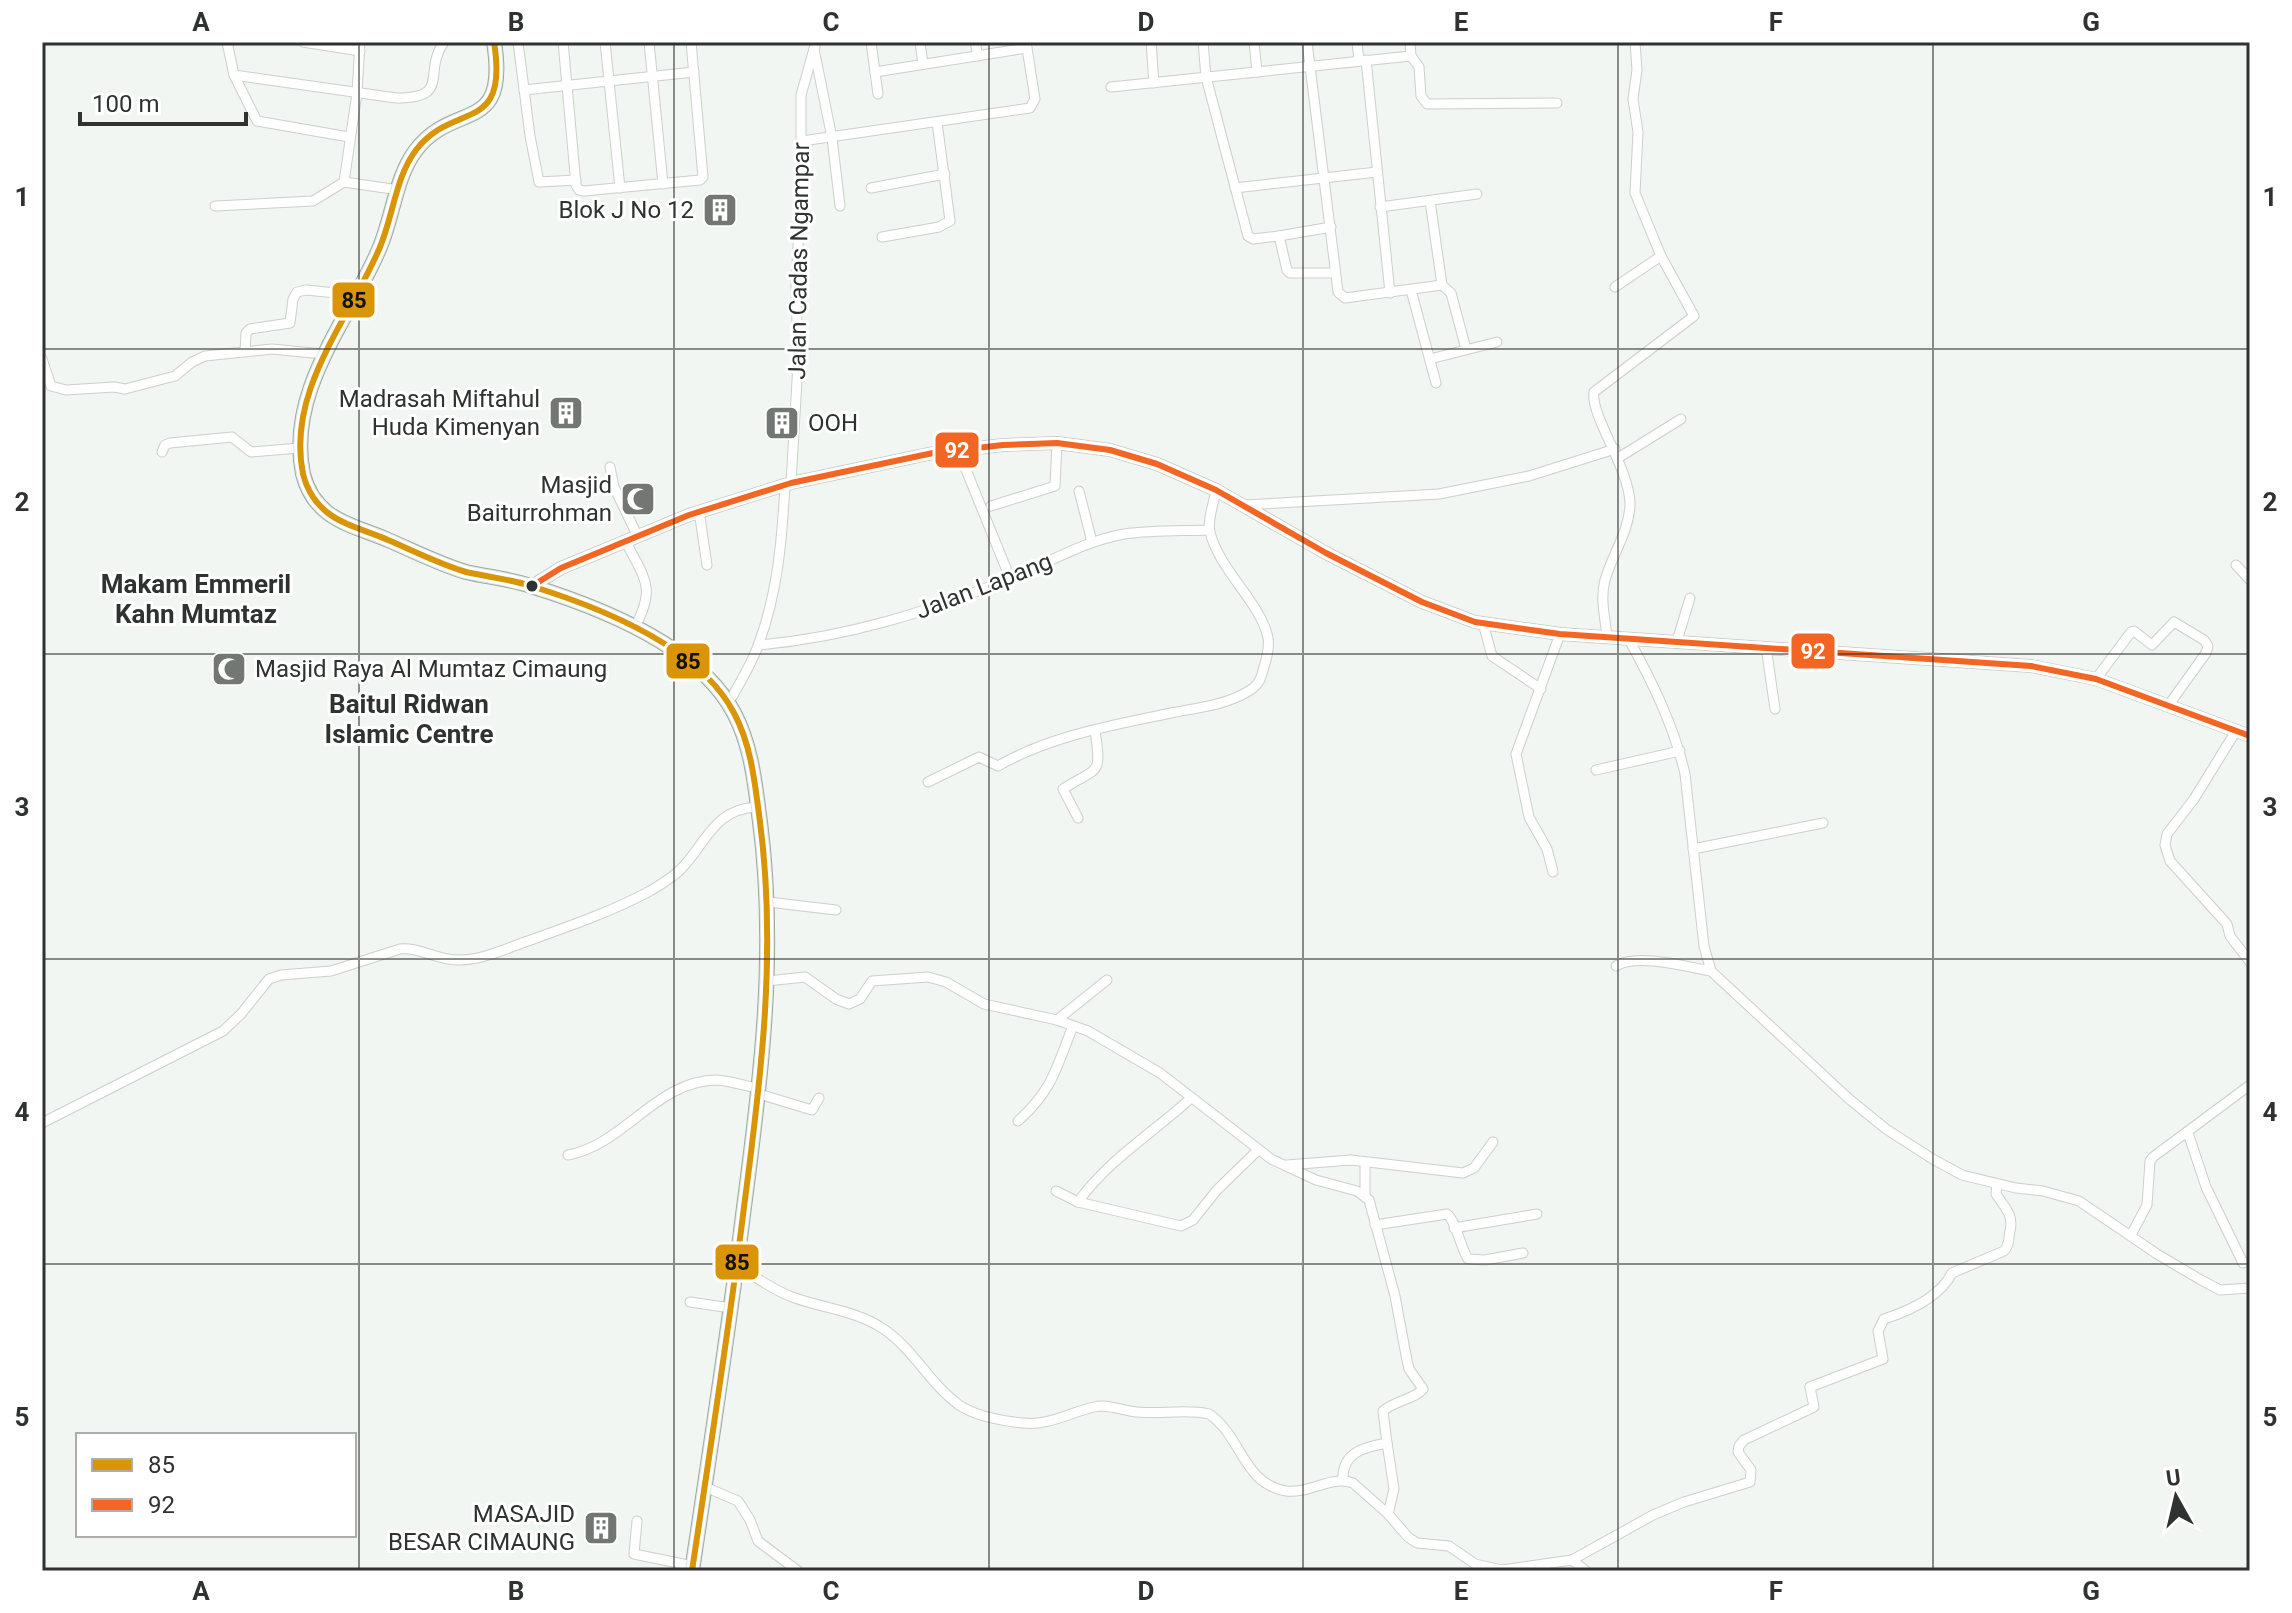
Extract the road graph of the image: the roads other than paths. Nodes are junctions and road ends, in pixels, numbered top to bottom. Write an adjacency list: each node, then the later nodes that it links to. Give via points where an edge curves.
1 (227, 42): 31 (street)
2 (303, 42): 22 (street)
3 (444, 42): 39 (street, via 436,56 434,81 419,98)
4 (494, 42): 55 (main road, via 497,80 492,99 418,146)
5 (518, 42): 38 (street)
6 (563, 42): 36 (street)
7 (605, 42): 34 (street)
8 (649, 42): 32 (street)
9 (691, 42): 28 (street)
10 (871, 42): 29 (street)
11 (920, 42): 26 (street)
12 (975, 42): 23 (street)
13 (1151, 42): 35 (street)
14 (1203, 42): 33 (street)
15 (1254, 42): 30 (street)
16 (1307, 42): 27 (street)
17 (1357, 42): 25 (street)
18 (1410, 42): 24 (street)
19 (1635, 42): 64 (street, via 1635,193)
20 (815, 45): 44 (street); 45 (street, Jalan Cadas Ngampar, via 802,84)
21 (1027, 45): 23 (street); 42 (street, via 1035,99 1030,108)
22 (360, 46): 39 (street)
23 (978, 56): 26 (street)
24 (1411, 56): 25 (street); 41 (street, via 1418,62 1421,96 1427,104)
25 (1362, 61): 27 (street); 46 (street)
26 (923, 64): 29 (street)
27 (1309, 66): 30 (street); 48 (street)
28 (694, 72): 32 (street); 51 (street, via 704,175 700,180)
29 (875, 72): 40 (street)
30 (1257, 72): 33 (street)
31 (234, 75): 39 (street); 43 (street, via 257,121)
32 (652, 77): 34 (street); 51 (street)
33 (1206, 77): 35 (street); 54 (street)
34 (608, 81): 36 (street); 52 (street)
35 (1154, 83): 37 (street)
36 (566, 85): 38 (street); 49 (street)
37 (1111, 87)
38 (524, 90): 49 (street, via 539,182)
39 (357, 93): 43 (street)
40 (878, 94)
41 (1557, 103)
42 (937, 122): 44 (street); 47 (street)
43 (349, 137): 50 (street)
44 (832, 138): 45 (street); 59 (street)
45 (802, 141): 85 (street, Jalan Cadas Ngampar, via 798,364)
46 (1377, 172): 48 (street); 60 (street)
47 (945, 174): 53 (street); 63 (street, via 948,223)
48 (1325, 179): 54 (street); 61 (street)
49 (576, 180): 52 (street, via 579,190)
50 (344, 182): 55 (street); 58 (street, via 313,201)
51 (663, 184): 52 (street)
52 (620, 188)
53 (871, 188)
54 (1235, 188): 62 (street, via 1248,236)
55 (399, 190): 70 (main road)
56 (1477, 194): 57 (street)
57 (1430, 201): 60 (street); 66 (street)
58 (215, 206)
59 (840, 206)
60 (1380, 207): 69 (street)
61 (1331, 227): 62 (street); 65 (street)
62 (1279, 236): 65 (street, via 1288,272)
63 (882, 237)
64 (1661, 256): 67 (street); 83 (street, via 1694,316 1594,392)
65 (1335, 273): 69 (street, via 1338,292 1345,298)
66 (1442, 285): 68 (street); 72 (street, via 1451,293)
67 (1615, 287)
68 (1411, 290): 69 (street); 76 (street)
69 (1390, 293)
70 (356, 295): 73 (street, via 297,292 290,323 250,329); 74 (main road)
71 (1497, 342): 72 (street)
72 (1466, 349): 76 (street)
73 (245, 352): 74 (street, via 285,349); 75 (street, via 198,358 178,375 125,389 56,389)
74 (323, 354): 80 (main road, via 305,408)
75 (42, 359)
76 (1430, 359): 77 (street)
77 (1436, 383)
78 (1681, 419): 83 (street)
79 (1057, 443): 81 (street); 86 (street, via 1110,450); 89 (street, via 1055,486)
80 (300, 448): 82 (street, via 251,452 232,437 170,443); 98 (main road, via 311,495 329,514 444,565)
81 (958, 450): 85 (street); 96 (street)
82 (162, 452)
83 (1616, 453): 88 (street, via 1439,494); 103 (street, via 1630,504 1603,592)
84 (610, 467): 92 (street)
85 (788, 484): 90 (street); 106 (street, Jalan Cadas Ngampar, via 775,590)
86 (1216, 490): 88 (street); 91 (street)
87 (1079, 491): 93 (street)
88 (1243, 505): 100 (street, via 1422,602)
89 (991, 506)
90 (699, 511): 92 (street); 94 (street)
91 (1209, 530): 93 (street, Jalan Lapang, via 1123,534); 113 (street, via 1263,624 1269,647 1261,678 1233,698)
92 (632, 539): 98 (street); 101 (street, via 646,584 646,604)
93 (1092, 542): 96 (street, Jalan Lapang)
94 (707, 565)
95 (2236, 565): 97 (street)
96 (1010, 578): 106 (street, Jalan Lapang, via 872,627)
97 (2250, 580)
98 (532, 586): 101 (main road)
99 (1690, 598): 105 (street)
100 (1483, 623): 102 (street); 109 (street, via 1492,656)
101 (635, 627): 110 (main road, via 681,655)
102 (1560, 634): 103 (street); 109 (street)
103 (1607, 636): 104 (street)
104 (1628, 638): 105 (street); 116 (street)
105 (1677, 641): 107 (street)
106 (759, 645): 110 (street, Jalan Cadas Ngampar)
107 (1766, 647): 108 (street, via 2031,666); 112 (street)
108 (2096, 679): 111 (street); 111 (street, via 2131,632 2152,645 2174,622 2208,646)
109 (1541, 689): 123 (street, via 1520,739 1517,764 1529,817)
110 (728, 704): 119 (main road, via 745,741)
111 (2168, 706): 114 (street)
112 (1775, 709)
113 (1095, 730): 118 (street, via 1043,744 998,766 987,759 970,760); 120 (street, via 1095,770 1063,789)
114 (2236, 731): 115 (street); 126 (street, via 2167,834 2165,845 2170,861 2227,924)
115 (2250, 736)
116 (1680, 751): 117 (street); 122 (street)
117 (1596, 770)
118 (928, 782)
119 (757, 807): 124 (main road); 138 (street, via 721,819 679,871 660,885 527,942 463,960 400,949 331,971 274,976 223,1031)
120 (1078, 818)
121 (1823, 823): 122 (street)
122 (1693, 849): 128 (street)
123 (1553, 872)
124 (767, 898): 125 (street); 130 (main road)
125 (836, 910)
126 (2250, 962)
127 (1616, 966): 128 (street, via 1638,961)
128 (1711, 971): 145 (street, via 1886,1129 1962,1175)
129 (1107, 980): 131 (street)
130 (767, 981): 131 (street, via 805,977 849,1004 860,999 872,981 928,977 984,1004); 134 (main road)
131 (1057, 1020): 132 (street)
132 (1073, 1026): 136 (street, via 1124,1051); 137 (street, via 1042,1098)
133 (2250, 1085): 139 (street)
134 (759, 1091): 135 (street, via 812,1110); 142 (street, via 719,1080 673,1092 625,1128 584,1152); 155 (main road)
135 (819, 1098)
136 (1191, 1098): 141 (street); 148 (street, via 1132,1145)
137 (1018, 1121)
138 (42, 1123)
139 (2188, 1133): 152 (street, via 2150,1161 2147,1205); 154 (street, via 2206,1187)
140 (1493, 1142): 143 (street, via 1467,1172)
141 (1258, 1150): 144 (street); 148 (street, via 1187,1224 1168,1225)
142 (568, 1155)
143 (1365, 1162): 144 (street); 147 (street)
144 (1283, 1165): 147 (street)
145 (1997, 1184): 152 (street, via 2079,1201); 164 (street, via 1996,1194 2013,1223 2004,1251 1952,1273 1947,1284 1912,1309 1884,1319 1878,1331 1883,1359 1810,1387 1814,1407 1744,1440 1738,1452 1751,1470 1750,1482 1653,1515)
146 (1056, 1191): 148 (street)
147 (1365, 1196): 150 (street)
148 (1078, 1202)
149 (1537, 1214): 151 (street)
150 (1375, 1225): 151 (street, via 1443,1213 1453,1219); 159 (street, via 1409,1369 1423,1387 1383,1411)
151 (1454, 1228): 153 (street, via 1470,1261)
152 (2131, 1235): 156 (street, via 2220,1290)
153 (1523, 1253)
154 (2243, 1263)
155 (737, 1266): 158 (main road); 160 (street, via 769,1288 881,1327 961,1407 982,1415 1028,1423 1097,1406 1155,1414 1204,1412 1214,1417 1259,1480 1292,1491)
156 (2250, 1288)
157 (690, 1302): 158 (street)
158 (731, 1308): 161 (main road)
159 (1387, 1443): 160 (street, via 1354,1453 1345,1463); 162 (street, via 1394,1489)
160 (1343, 1479): 162 (street)
161 (705, 1487): 165 (main road); 166 (street, via 738,1501 758,1541)
162 (1388, 1514): 164 (street, via 1417,1543 1449,1546 1489,1569)
163 (637, 1521): 165 (street, via 634,1554)
164 (1572, 1560): 167 (street)
165 (692, 1568)
166 (798, 1571)
167 (1586, 1571)

